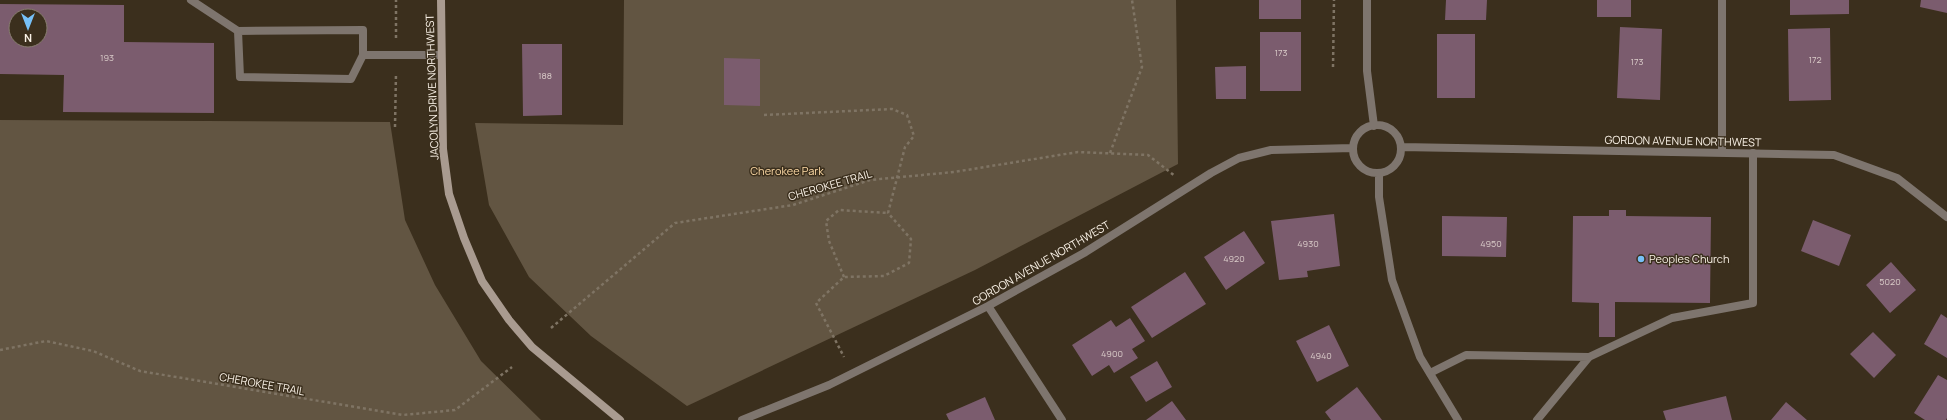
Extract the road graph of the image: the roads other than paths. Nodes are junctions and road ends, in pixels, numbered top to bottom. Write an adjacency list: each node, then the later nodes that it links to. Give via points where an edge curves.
1 (191, 0): 5 (street)
2 (441, 0): 7 (street, JACOLYN DRIVE NORTHWEST)
3 (1367, 0): 8 (street, via 1367,71)
4 (1722, 0): 11 (street)
5 (238, 31): 6 (street, via 363,30); 6 (street, via 240,77 351,79)
6 (364, 55): 7 (street)
7 (441, 55): 18 (street, JACOLYN DRIVE NORTHWEST, via 443,149 449,194 482,281 509,320 532,347)
8 (1374, 126): 9 (street, via 1381,126 1394,133); 10 (street, via 1359,133)
9 (1400, 147): 11 (street, GORDON AVENUE NORTHWEST); 13 (street, via 1398,162 1392,168)
10 (1353, 148): 13 (street, via 1354,156 1363,169); 15 (street, GORDON AVENUE NORTHWEST, via 1271,150 1246,156 1210,173 1084,253)
11 (1722, 152): 12 (street, GORDON AVENUE NORTHWEST)
12 (1753, 153): 14 (street, GORDON AVENUE NORTHWEST, via 1834,154 1896,178); 16 (street, via 1753,303 1672,318)
13 (1379, 173): 17 (street, via 1379,197 1392,280 1420,357)
14 (1947, 217)
15 (988, 306): 19 (street, GORDON AVENUE NORTHWEST, via 829,385); 20 (street)
16 (1589, 357): 17 (street, via 1466,354); 22 (street)
17 (1430, 374): 21 (street)
18 (620, 420)
19 (742, 420)
20 (1062, 420)
21 (1458, 420)
22 (1537, 420)

